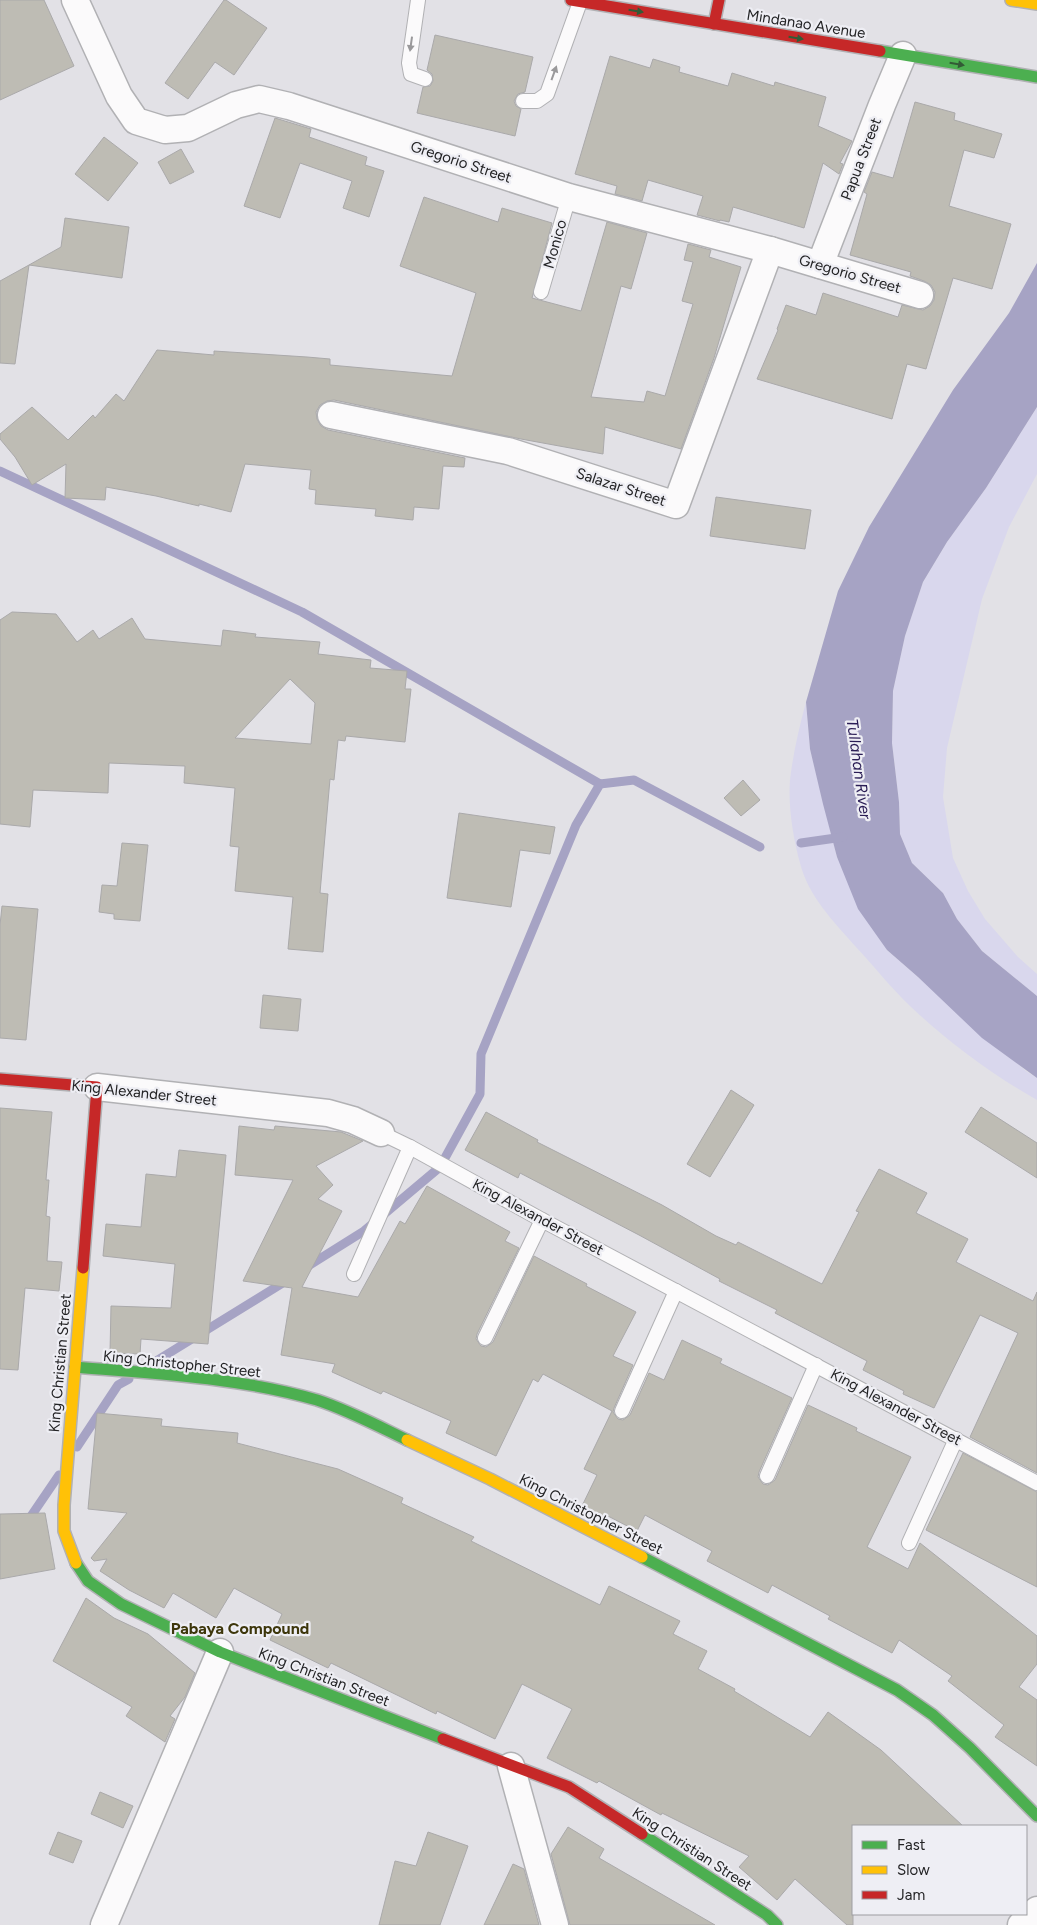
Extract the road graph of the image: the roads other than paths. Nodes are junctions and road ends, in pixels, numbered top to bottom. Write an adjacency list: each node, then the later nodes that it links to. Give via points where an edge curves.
1 (74, 0): 12 (street, Gregorio Street, via 119,96 136,121 165,130 188,128 236,105 259,99)
2 (418, 0): 10 (lane, one-way to 10, via 409,63 411,74)
3 (719, 0): 7 (main road)
4 (1011, 0): 6 (main road)
5 (575, 1): 7 (main road, Mindanao Avenue, one-way to 7); 11 (lane, one-way to 5, via 537,101 547,94)
6 (1037, 4)
7 (714, 24): 8 (main road, Mindanao Avenue, one-way to 8)
8 (903, 55): 9 (main road, Mindanao Avenue, one-way to 9); 14 (street, Papua Street)
9 (1033, 76)
10 (425, 79)
11 (523, 101)
12 (568, 197): 13 (street, Gregorio Street); 15 (lane, Monico)
13 (770, 250): 14 (street, Gregorio Street); 17 (street, Salazar Street, via 676,505 508,450)
14 (820, 265): 16 (street, Gregorio Street)
15 (542, 292)
16 (920, 295)
17 (331, 415)
18 (0, 1079): 19 (main road, King Alexander Street)
19 (97, 1087): 20 (street, King Alexander Street, via 328,1113); 27 (main road, King Christian Street)
20 (381, 1133): 21 (lane, King Alexander Street)
21 (410, 1147): 22 (lane, King Alexander Street); 23 (lane)
22 (542, 1220): 24 (lane, King Alexander Street); 25 (lane)
23 (354, 1274)
24 (676, 1291): 26 (lane, King Alexander Street); 28 (lane)
25 (486, 1338)
26 (816, 1365): 29 (lane, King Alexander Street); 30 (lane)
27 (75, 1367): 33 (main road, King Christian Street, via 64,1505 64,1531 73,1558 88,1581 121,1604); 35 (main road, King Christopher Street, via 248,1384 319,1401 356,1416 507,1488 897,1690 933,1715 970,1748)
28 (622, 1411)
29 (956, 1439): 31 (lane, King Alexander Street); 32 (lane)
30 (767, 1476)
31 (1037, 1483)
32 (909, 1544)
33 (220, 1652): 34 (main road, King Christian Street); 38 (street)
34 (511, 1766): 37 (street); 39 (main road, King Christian Street, via 570,1787)
35 (1037, 1816)
36 (1037, 1910): 40 (street)
37 (549, 1919)
38 (104, 1925)
39 (777, 1925)
40 (1021, 1925)

